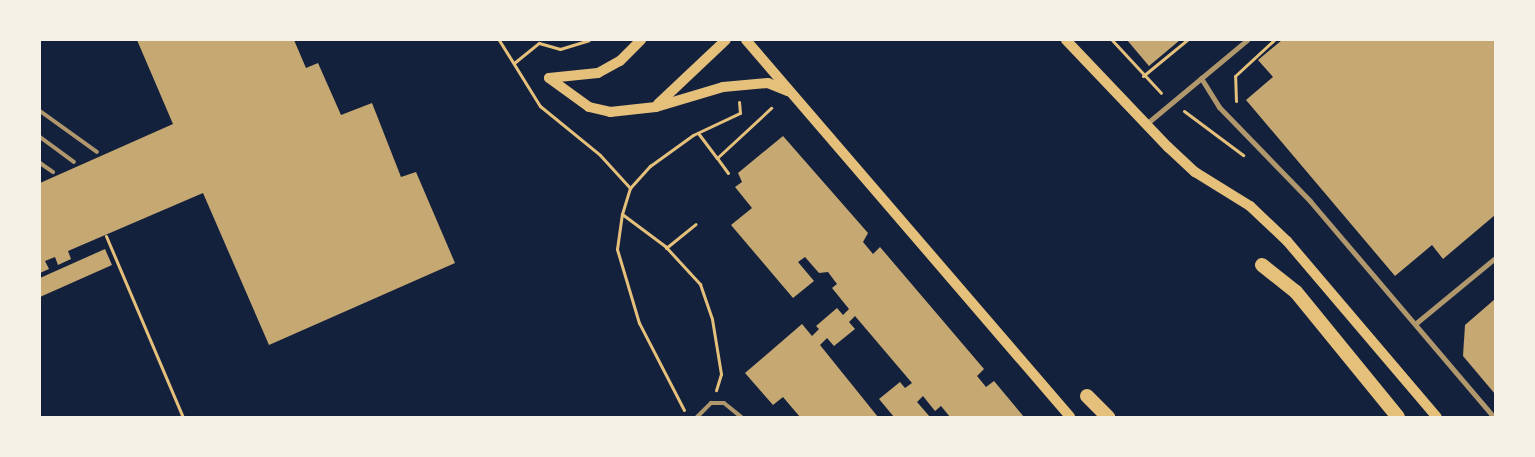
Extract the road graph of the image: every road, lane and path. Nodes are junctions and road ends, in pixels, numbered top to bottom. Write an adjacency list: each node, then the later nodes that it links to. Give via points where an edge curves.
1 (499, 40): 11 (path)
2 (589, 40): 11 (path, via 560,49 539,43)
3 (641, 40): 16 (main road, via 620,61 598,73 549,78 589,107 628,112)
4 (726, 40): 16 (main road)
5 (746, 40): 14 (main road)
6 (1066, 40): 21 (main road)
7 (1112, 40): 12 (path)
8 (1187, 40): 12 (path)
9 (1246, 40): 13 (street)
10 (1274, 40): 20 (path, via 1235,76 1238,105)
11 (514, 63): 30 (path, via 540,106 594,150)
12 (1143, 76): 15 (path)
13 (1201, 78): 15 (street); 20 (street)
14 (791, 92): 16 (main road, via 768,84 723,87); 44 (main road)
15 (1174, 103): 20 (path, via 1207,130); 21 (street)
16 (656, 107)
17 (771, 108): 25 (path)
18 (40, 111): 24 (lane)
19 (740, 113): 22 (path)
20 (1225, 114): 37 (street, via 1310,201)
21 (1145, 126): 47 (main road, via 1195,172 1250,206 1287,241)
22 (698, 133): 25 (path); 30 (path, via 650,166)
23 (40, 137): 26 (lane)
24 (97, 152)
25 (717, 158): 29 (path)
26 (74, 162)
27 (40, 163): 28 (lane)
28 (53, 172)
29 (728, 173)
30 (630, 188): 31 (path)
31 (622, 214): 34 (path); 41 (path, via 617,249 639,323)
32 (696, 224): 34 (path)
33 (106, 236): 40 (path)
34 (666, 248): 39 (path, via 692,272 707,301 721,374)
35 (1495, 258): 37 (street)
36 (1262, 265): 46 (highway, via 1296,292)
37 (1415, 324): 48 (street)
38 (1088, 396): 45 (highway)
39 (711, 403): 42 (lane); 43 (lane, via 724,403)
40 (183, 417)
41 (689, 417)
42 (697, 417)
43 (741, 417)
44 (1070, 417)
45 (1108, 417)
46 (1398, 417)
47 (1437, 417)
48 (1494, 417)

